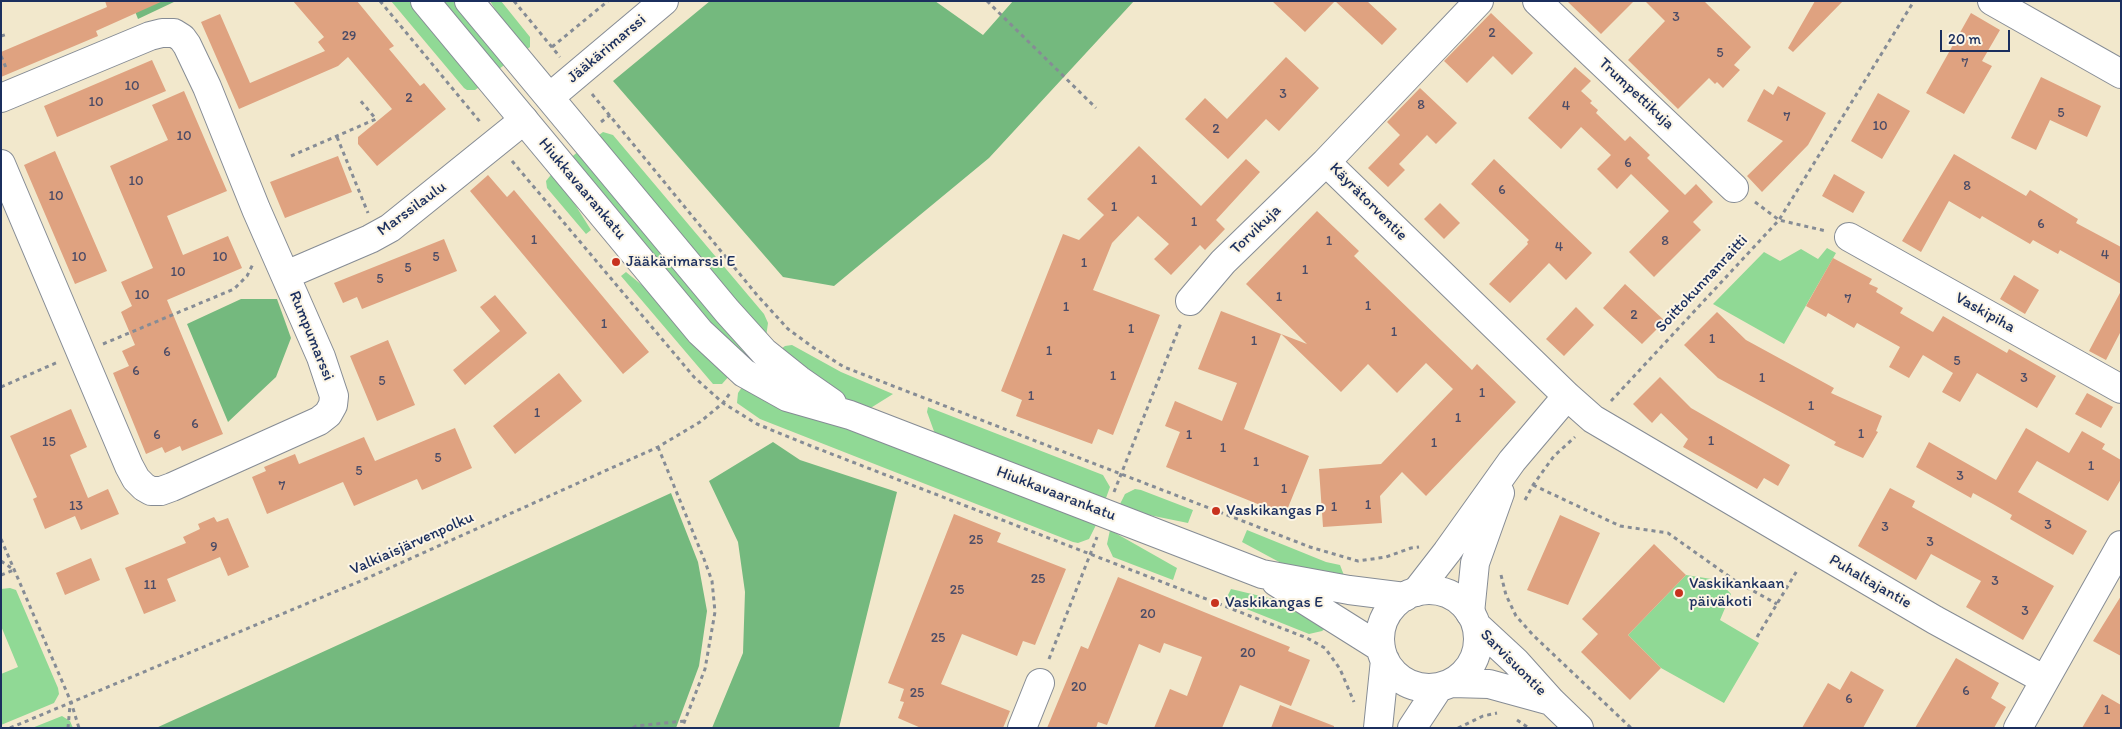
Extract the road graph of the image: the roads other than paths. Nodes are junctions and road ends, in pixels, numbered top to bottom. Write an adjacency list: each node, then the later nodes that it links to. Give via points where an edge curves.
1 (425, 1): 10 (street, Hiukkavaarankatu)
2 (469, 1): 8 (street, Hiukkavaarankatu)
3 (664, 1): 8 (street, Jääkärimarssi)
4 (1479, 1): 11 (street, Käyrätorventie)
5 (1537, 1): 13 (street, Trumpettikuja)
6 (1992, 1): 7 (street)
7 (2121, 74)
8 (550, 97): 10 (street); 19 (street, Hiukkavaarankatu, via 764,352)
9 (1, 98): 15 (street, Rumpumarssi, via 150,36 174,33 182,38 192,55)
10 (524, 120): 15 (street, Marssilaulu, via 390,228 370,240); 19 (street, Hiukkavaarankatu, via 700,332 744,373 787,397)
11 (1326, 162): 16 (street, Torvikuja, via 1223,262); 18 (street, Käyrätorventie)
12 (1, 164): 15 (street, Rumpumarssi, via 129,466 136,478 151,491 172,487 319,422 328,414 333,405 332,387)
13 (1734, 188)
14 (1849, 237): 17 (street, Vaskipiha)
15 (286, 275)
16 (1190, 301)
17 (2121, 389)
18 (1567, 396): 20 (street); 26 (street, Puhaltajantie, via 1593,419 1947,627)
19 (850, 415): 22 (street, Hiukkavaarankatu)
20 (1512, 461): 23 (street, via 1447,552); 24 (street, via 1475,563)
21 (2121, 545): 26 (street)
22 (1262, 574): 23 (street, Hiukkavaarankatu, via 1349,590); 25 (street, Hiukkavaarankatu)
23 (1410, 594): 24 (street, via 1433,591 1450,595 1461,602); 25 (street, via 1395,604 1383,623 1380,636)
24 (1473, 619): 28 (street, via 1478,638 1477,652 1463,675); 29 (street, Sarvisuontie)
25 (1383, 654): 28 (street, via 1396,675 1412,685 1426,688); 31 (street)
26 (2045, 680): 34 (street)
27 (1040, 683): 30 (street)
28 (1445, 685): 29 (street, Sarvisuontie, via 1489,684); 32 (street)
29 (1551, 701): 33 (street, Sarvisuontie)
30 (1022, 728)
31 (1378, 728)
32 (1412, 728)
33 (1579, 728)
34 (2018, 728)

